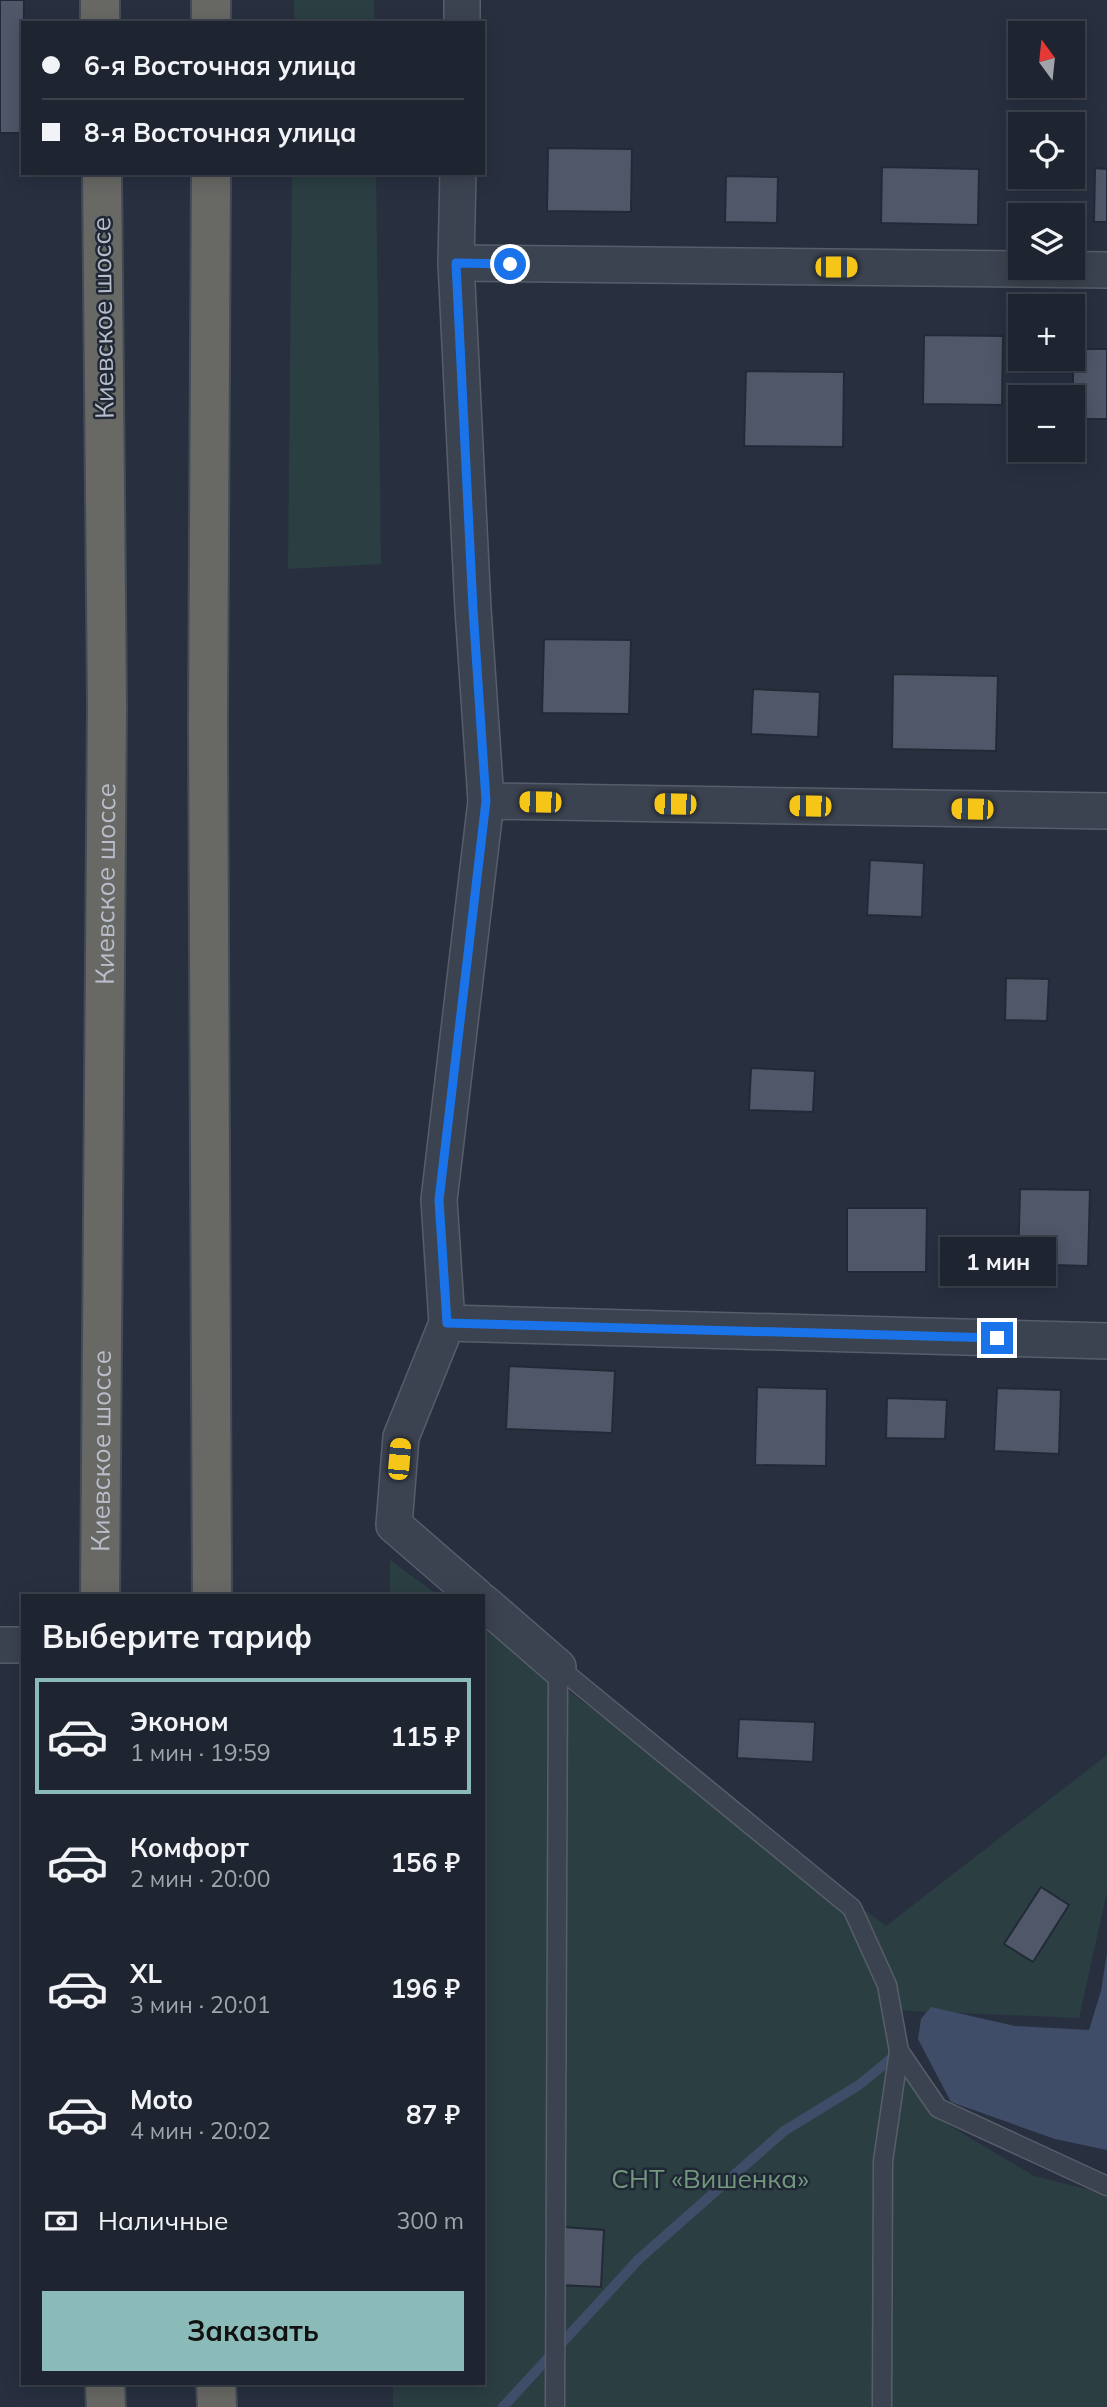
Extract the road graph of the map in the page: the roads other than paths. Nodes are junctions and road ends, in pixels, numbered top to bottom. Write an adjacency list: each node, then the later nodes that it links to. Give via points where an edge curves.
1 (100, 0): 4 (highway)
2 (211, 0): 5 (highway)
3 (462, 0): 6 (street)
4 (100, 21)
5 (211, 21)
6 (462, 21)
7 (102, 175): 16 (highway, Киевское шоссе, via 107,720)
8 (211, 175): 17 (highway)
9 (458, 175): 10 (street)
10 (456, 263): 11 (street); 12 (street)
11 (1107, 271)
12 (486, 801): 13 (street); 14 (street, via 439,1200)
13 (1107, 811)
14 (447, 1323): 15 (street); 18 (street, via 401,1437 394,1525)
15 (1107, 1341)
16 (100, 1594)
17 (212, 1594)
18 (474, 1594)
19 (485, 1604): 22 (street)
20 (0, 1645): 21 (street)
21 (21, 1646)
22 (558, 1667): 23 (lane, via 852,1908 887,1985); 29 (lane)
23 (899, 2051): 24 (lane, via 938,2108); 30 (lane, via 883,2161)
24 (1107, 2186)
25 (106, 2385): 27 (highway)
26 (216, 2385): 28 (highway)
27 (106, 2407)
28 (216, 2407)
29 (555, 2407)
30 (882, 2407)

